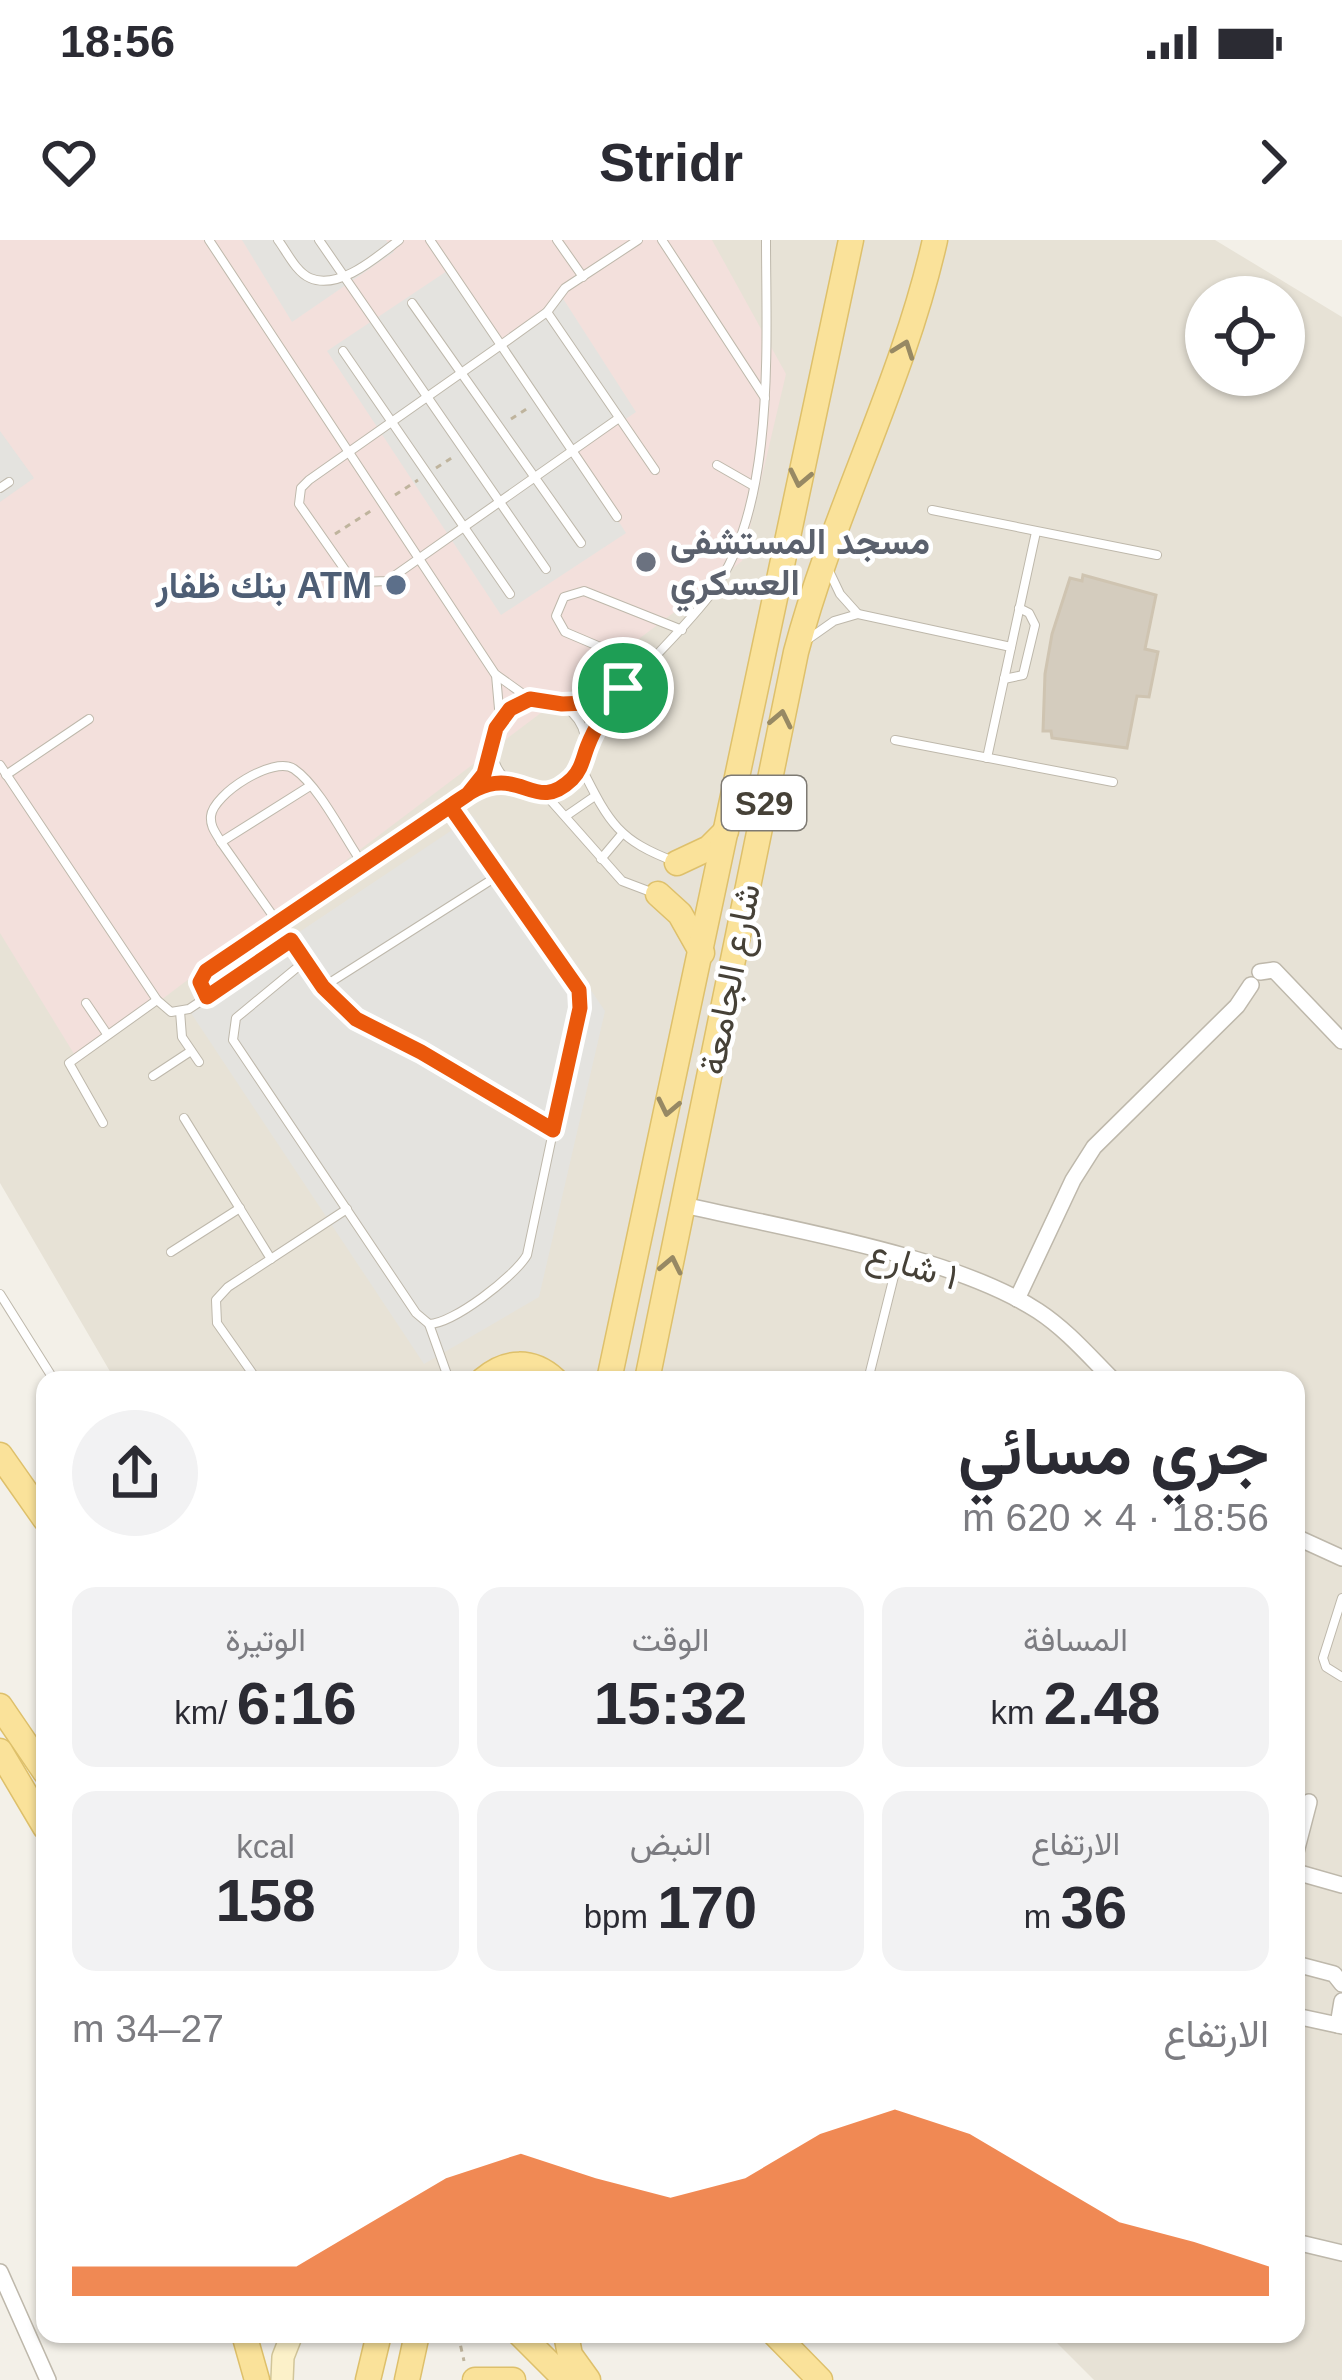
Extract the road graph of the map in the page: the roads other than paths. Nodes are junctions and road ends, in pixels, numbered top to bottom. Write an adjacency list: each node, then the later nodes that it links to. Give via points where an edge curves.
1 (209, 240): 28 (lane)
2 (278, 240): 16 (lane, via 310,278)
3 (319, 240): 16 (lane)
4 (380, 240): 14 (lane)
5 (400, 240): 14 (lane)
6 (557, 240): 17 (lane)
7 (615, 240): 15 (lane)
8 (638, 240): 15 (lane)
9 (662, 240): 24 (lane)
10 (766, 240): 24 (lane)
11 (851, 240): 72 (main road, شارع الجامعة / S29, one-way to 72)
12 (935, 240): 40 (main road, شارع الجامعة / S29, one-way to 12, via 910,332)
13 (432, 241): 20 (lane)
14 (386, 250): 16 (lane)
15 (622, 250): 17 (lane)
16 (344, 276): 23 (lane)
17 (583, 277): 19 (lane)
18 (412, 303): 22 (lane)
19 (547, 312): 20 (lane); 25 (lane)
20 (501, 345): 22 (lane); 27 (lane)
21 (343, 352): 26 (lane)
22 (464, 372): 23 (lane); 31 (lane)
23 (428, 397): 26 (lane); 33 (lane)
24 (766, 400): 32 (lane)
25 (619, 418): 27 (lane); 30 (lane)
26 (392, 423): 28 (lane); 36 (lane)
27 (573, 451): 31 (lane); 35 (lane)
28 (348, 453): 41 (lane); 41 (lane, via 309,480 299,504 350,577 387,581)
29 (717, 465): 32 (lane)
30 (655, 470)
31 (537, 476): 33 (lane); 38 (lane)
32 (752, 485): 46 (lane, via 730,564)
33 (501, 501): 36 (lane); 42 (lane)
34 (932, 510): 37 (lane)
35 (617, 517)
36 (464, 527): 41 (lane); 43 (lane)
37 (1036, 532): 39 (lane); 44 (lane)
38 (581, 543)
39 (1157, 555)
40 (825, 556): 45 (lane); 48 (main road, شارع الجامعة / S29)
41 (418, 560): 50 (lane)
42 (546, 569)
43 (510, 594)
44 (1019, 608): 47 (lane); 51 (lane, via 1035,625 1023,674)
45 (858, 614): 47 (lane); 48 (lane, via 823,627)
46 (682, 630): 49 (lane); 49 (lane, via 584,591 564,597 556,616 565,632)
47 (1011, 647): 51 (lane)
48 (796, 652): 99 (main road, شارع الجامعة / S29, one-way to 48)
49 (645, 666): 52 (lane)
50 (495, 674): 53 (lane); 56 (lane)
51 (1004, 680): 60 (lane)
52 (623, 688): 54 (lane); 58 (lane)
53 (530, 699): 54 (lane); 56 (lane)
54 (562, 704): 58 (lane, via 578,719)
55 (88, 719): 63 (lane)
56 (500, 720): 59 (lane)
57 (895, 740): 60 (lane)
58 (586, 748): 62 (lane)
59 (492, 751): 65 (lane); 68 (lane)
60 (987, 758): 64 (lane)
61 (0, 765): 63 (lane)
62 (581, 767): 67 (lane); 69 (lane)
63 (6, 775): 88 (lane)
64 (1113, 782)
65 (510, 783): 67 (lane); 68 (lane)
66 (310, 786): 74 (lane); 74 (lane, via 291,766 266,768 218,799 212,826); 77 (lane)
67 (544, 793): 71 (lane)
68 (468, 794): 70 (lane)
69 (595, 796): 71 (lane); 73 (lane)
70 (450, 806): 77 (lane); 78 (lane)
71 (566, 816): 75 (lane)
72 (726, 831): 76 (main road); 79 (main road, شارع الجامعة / S29)
73 (622, 834): 75 (lane); 76 (lane)
74 (221, 842): 82 (lane)
75 (601, 859): 80 (lane, via 622,881)
76 (676, 862): 79 (lane)
77 (362, 863): 82 (lane)
78 (499, 874): 86 (lane); 98 (lane, via 579,990)
79 (718, 874): 81 (main road, شارع الجامعة / S29)
80 (658, 894): 81 (lane); 84 (main road)
81 (711, 910): 84 (main road, شارع الجامعة / S29)
82 (277, 921): 83 (lane); 87 (lane, via 202,975)
83 (291, 940): 85 (lane); 87 (lane)
84 (702, 953): 113 (main road, شارع الجامعة / S29, one-way to 113)
85 (305, 961): 86 (lane); 101 (lane, via 242,1013 231,1033)
86 (323, 987): 98 (lane, via 356,1019)
87 (207, 997): 90 (lane)
88 (157, 1000): 90 (lane); 91 (lane)
89 (86, 1003): 91 (lane)
90 (180, 1011): 93 (lane)
91 (107, 1034): 97 (lane, via 68,1067)
92 (1342, 1041): 106 (street, via 1274,970 1256,978 1094,1147)
93 (191, 1051): 94 (lane); 95 (lane)
94 (199, 1062)
95 (153, 1076)
96 (184, 1118): 100 (lane)
97 (103, 1123)
98 (553, 1130): 107 (lane, via 520,1266 447,1322)
99 (684, 1205): 103 (street, ١ شارع); 114 (main road, شارع الجامعة / S29, one-way to 99)
100 (240, 1208): 102 (lane); 104 (lane)
101 (346, 1209): 104 (lane); 107 (lane)
102 (171, 1252)
103 (899, 1256): 106 (street, ١ شارع); 115 (lane)
104 (271, 1258): 109 (lane, via 214,1306)
105 (0, 1294): 108 (lane)
106 (1017, 1299): 116 (street, ١ شارع)
107 (429, 1324): 110 (lane)
108 (48, 1371)
109 (251, 1371)
110 (446, 1371)
111 (495, 1371): 112 (main road, via 520,1364)
112 (543, 1371)
113 (611, 1371)
114 (649, 1371)
115 (870, 1371)
116 (1104, 1371)
117 (0, 1456): 118 (main road)
118 (36, 1506)
119 (1305, 1541): 120 (street)
120 (1342, 1558)
121 (1342, 1598): 122 (lane)
122 (1337, 1628): 123 (lane, via 1324,1658)
123 (1342, 1677)
124 (0, 1706): 126 (main road)
125 (0, 1751): 128 (main road)
126 (36, 1759)
127 (1309, 1802): 129 (street)
128 (36, 1812)
129 (1305, 1817)
130 (1305, 1875): 131 (street)
131 (1342, 1885)
132 (1305, 1966): 133 (street)
133 (1342, 1984)
134 (1342, 2001): 136 (street)
135 (1305, 2018): 136 (street)
136 (1340, 2026)
137 (1305, 2244): 138 (street)
138 (1342, 2253)
139 (0, 2272): 148 (street)
140 (246, 2343): 149 (main road)
141 (359, 2343): 150 (main road)
142 (377, 2343): 151 (main road)
143 (415, 2343): 152 (main road)
144 (530, 2343): 154 (main road)
145 (568, 2343): 155 (main road)
146 (784, 2343): 156 (main road)
147 (471, 2374): 153 (main road)
148 (48, 2380)
149 (256, 2380)
150 (353, 2380)
151 (368, 2380)
152 (406, 2380)
153 (514, 2380)
154 (566, 2380)
155 (588, 2380)
156 (820, 2380)

